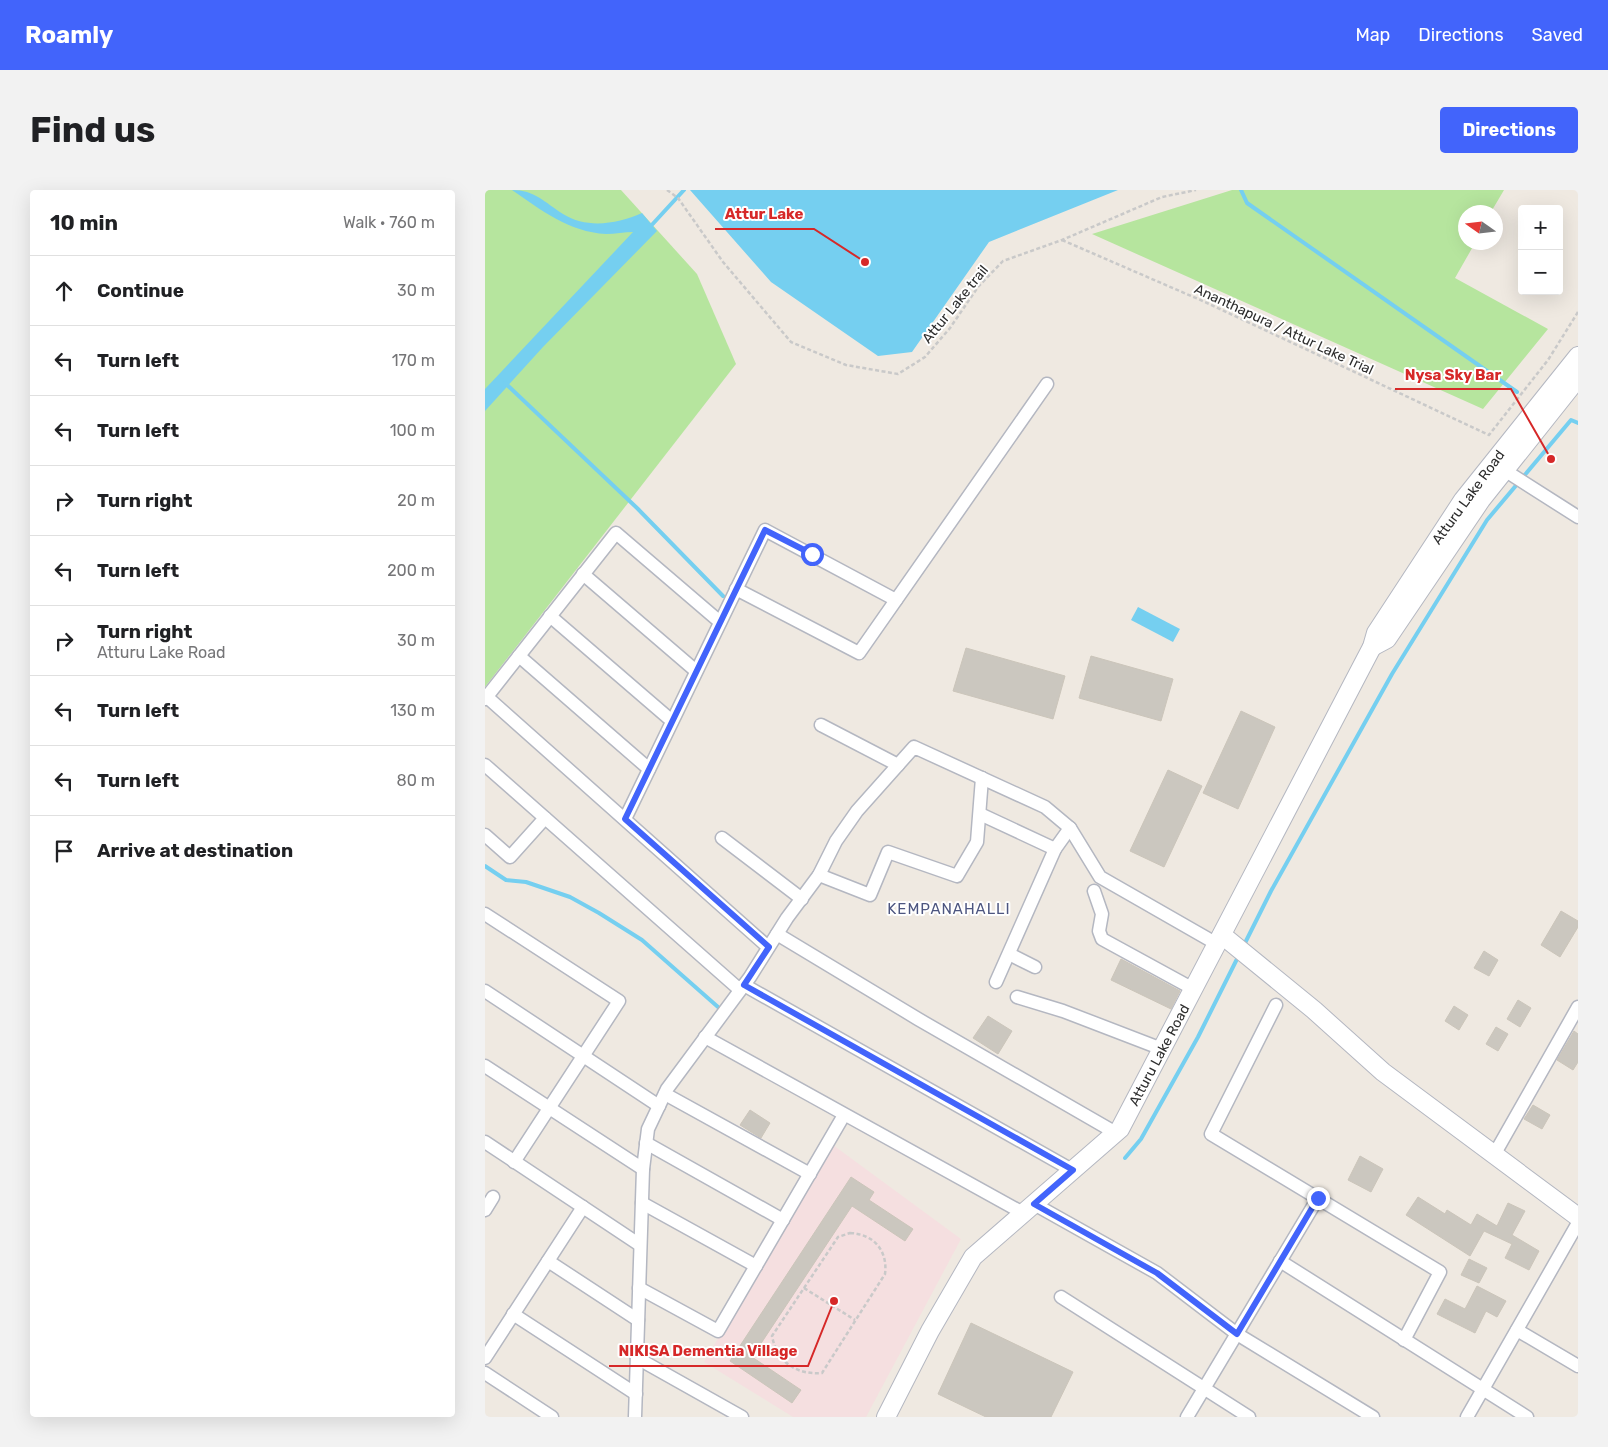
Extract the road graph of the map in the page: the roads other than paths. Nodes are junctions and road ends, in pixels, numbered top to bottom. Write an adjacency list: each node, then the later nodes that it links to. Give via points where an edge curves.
1 (1578, 356): 4 (street, Atturu Lake Road)
2 (1578, 378): 4 (street, Atturu Lake Road)
3 (1047, 384): 8 (street)
4 (1498, 466): 5 (street); 32 (street, Atturu Lake Road, via 1481,500 1387,639 1372,647)
5 (1578, 517)
6 (583, 574): 9 (street); 10 (street, via 616,533); 12 (street)
7 (736, 589): 8 (street, via 859,653); 8 (street, via 765,530); 10 (street)
8 (896, 600)
9 (550, 616): 11 (street); 14 (street)
10 (720, 622): 12 (street)
11 (519, 656): 13 (street); 18 (street)
12 (696, 671): 14 (street)
13 (486, 698): 22 (street)
14 (672, 721): 18 (street)
15 (821, 725): 17 (street)
16 (485, 765): 21 (street)
17 (898, 765): 19 (street, via 914,747); 27 (street, via 857,811)
18 (649, 769): 22 (street)
19 (982, 778): 20 (street); 23 (street, via 1045,806)
20 (980, 814): 26 (street); 27 (street, via 977,842 957,876 888,852 870,896)
21 (545, 818): 24 (street, via 510,857); 38 (street)
22 (625, 819): 33 (street)
23 (1070, 828): 26 (street); 32 (street, via 1100,877)
24 (485, 835)
25 (721, 838): 29 (street)
26 (1055, 849): 34 (street)
27 (819, 875): 29 (street)
28 (1094, 891): 37 (street, via 1102,914 1099,931 1102,939)
29 (802, 899): 31 (street)
30 (485, 914): 45 (street, via 619,1001)
31 (777, 934): 33 (street); 50 (street)
32 (1219, 940): 44 (street, Atturu Lake Road); 53 (street, via 1314,1010 1383,1072)
33 (769, 947): 38 (street)
34 (1009, 954): 35 (street); 36 (street)
35 (1035, 967)
36 (996, 982)
37 (1188, 986)
38 (742, 988): 43 (street); 56 (street)
39 (485, 991): 45 (street)
40 (1017, 998): 44 (street, via 1063,1011)
41 (1276, 1005): 59 (street, via 1211,1134)
42 (1578, 1007): 53 (street)
43 (705, 1037): 47 (street); 49 (street)
44 (1162, 1049): 50 (street, Atturu Lake Road)
45 (583, 1055): 47 (street); 48 (street)
46 (485, 1066): 48 (street)
47 (662, 1100): 52 (street, via 648,1129); 57 (street)
48 (549, 1108): 54 (street); 55 (street)
49 (844, 1115): 57 (street); 62 (street)
50 (1116, 1133): 56 (street, Atturu Lake Road)
51 (485, 1142): 54 (street)
52 (646, 1143): 55 (street); 65 (street)
53 (1494, 1155): 64 (street)
54 (514, 1162): 61 (street)
55 (643, 1169): 60 (street)
56 (1073, 1170): 62 (street, Atturu Lake Road)
57 (810, 1174): 65 (street)
58 (493, 1197): 63 (street)
59 (1318, 1198): 69 (street); 77 (street, via 1440,1272)
60 (642, 1203): 67 (street); 70 (street)
61 (583, 1207): 67 (street); 68 (street)
62 (1029, 1209): 76 (street, via 1157,1273); 88 (street, Atturu Lake Road, via 973,1257 930,1331)
63 (485, 1210)
64 (1578, 1217)
65 (783, 1220): 70 (street)
66 (1578, 1223): 75 (street)
67 (640, 1245): 71 (street)
68 (548, 1261): 73 (street); 74 (street)
69 (1280, 1261): 76 (street); 77 (street)
70 (756, 1266): 71 (street, via 718,1331)
71 (639, 1288): 74 (street)
72 (1061, 1297): 82 (street)
73 (513, 1314): 78 (street); 84 (street)
74 (638, 1320): 79 (street)
75 (1517, 1330): 80 (street); 83 (street)
76 (1237, 1334): 82 (street); 91 (street)
77 (1404, 1340): 83 (street)
78 (485, 1358)
79 (637, 1358): 84 (street); 87 (street)
80 (1578, 1366)
81 (485, 1373): 85 (street)
82 (1205, 1388): 89 (street); 90 (street)
83 (1483, 1389): 92 (street); 93 (street)
84 (636, 1394): 86 (street)
85 (552, 1417)
86 (635, 1417)
87 (742, 1417)
88 (887, 1417)
89 (1187, 1417)
90 (1249, 1417)
91 (1373, 1417)
92 (1467, 1417)
93 (1527, 1417)

